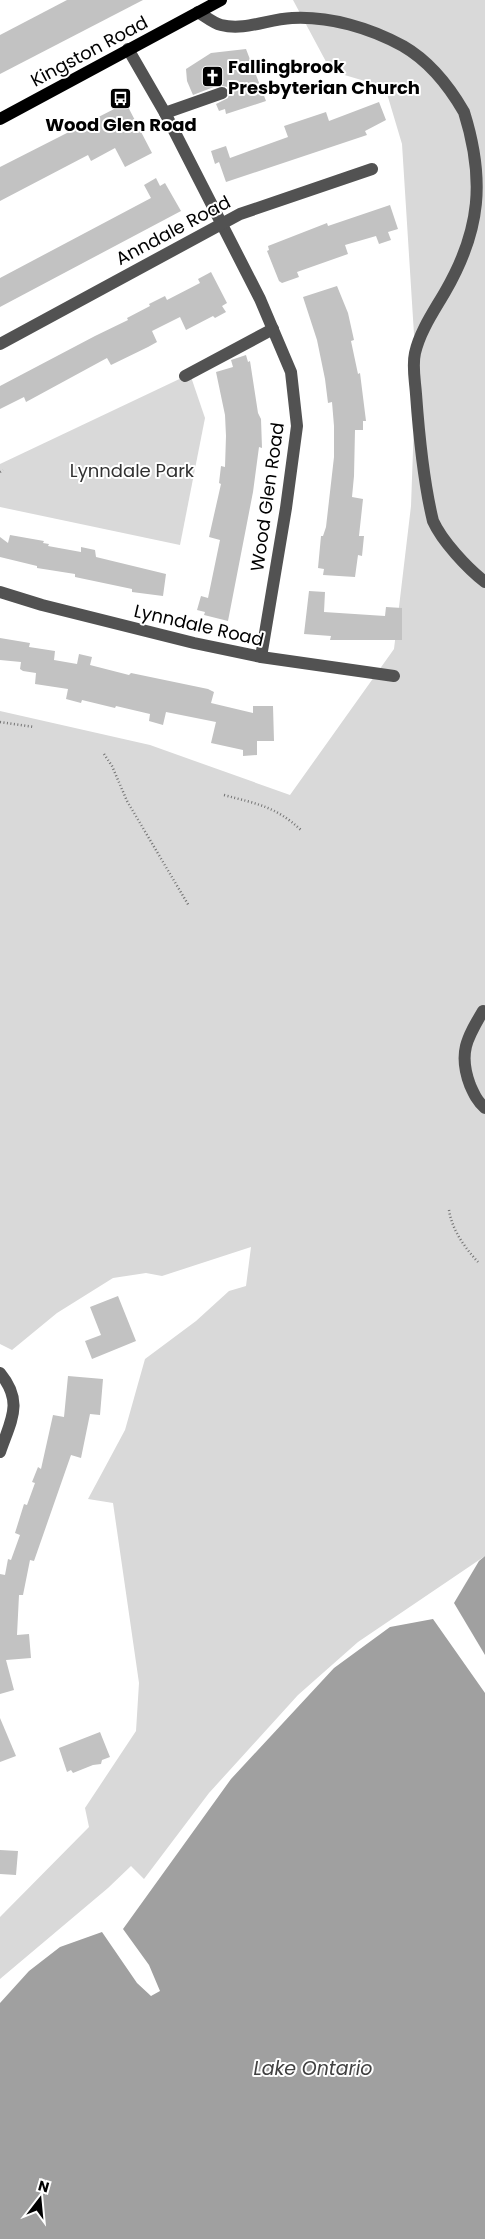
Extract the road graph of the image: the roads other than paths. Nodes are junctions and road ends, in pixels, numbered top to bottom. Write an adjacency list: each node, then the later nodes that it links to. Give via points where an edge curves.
1 (221, 0): 2 (main road, Kingston Road)
2 (198, 12): 3 (main road, Kingston Road); 12 (street, via 220,25 242,27 290,18 327,18 370,31 404,46 427,62 472,127 484,178 478,226 462,262 427,322 415,352 414,364 418,422 433,521 439,534)
3 (128, 50): 5 (street, Wood Glen Road); 6 (main road, Kingston Road)
4 (222, 93): 5 (street)
5 (165, 113): 8 (street, Wood Glen Road)
6 (0, 119)
7 (372, 169): 8 (street, Anndale Road)
8 (221, 223): 9 (street, Wood Glen Road); 10 (street, Anndale Road)
9 (273, 329): 11 (street); 14 (street, Wood Glen Road, via 291,372 297,426)
10 (0, 344)
11 (185, 376)
12 (485, 582)
13 (0, 592): 14 (street, Lynndale Road, via 194,643)
14 (261, 657): 15 (street, Lynndale Road)
15 (394, 676)
16 (484, 1011): 17 (street, via 465,1048 464,1067 478,1102)
17 (485, 1108)
18 (0, 1372): 19 (street, via 14,1398 13,1414)
19 (0, 1452)

